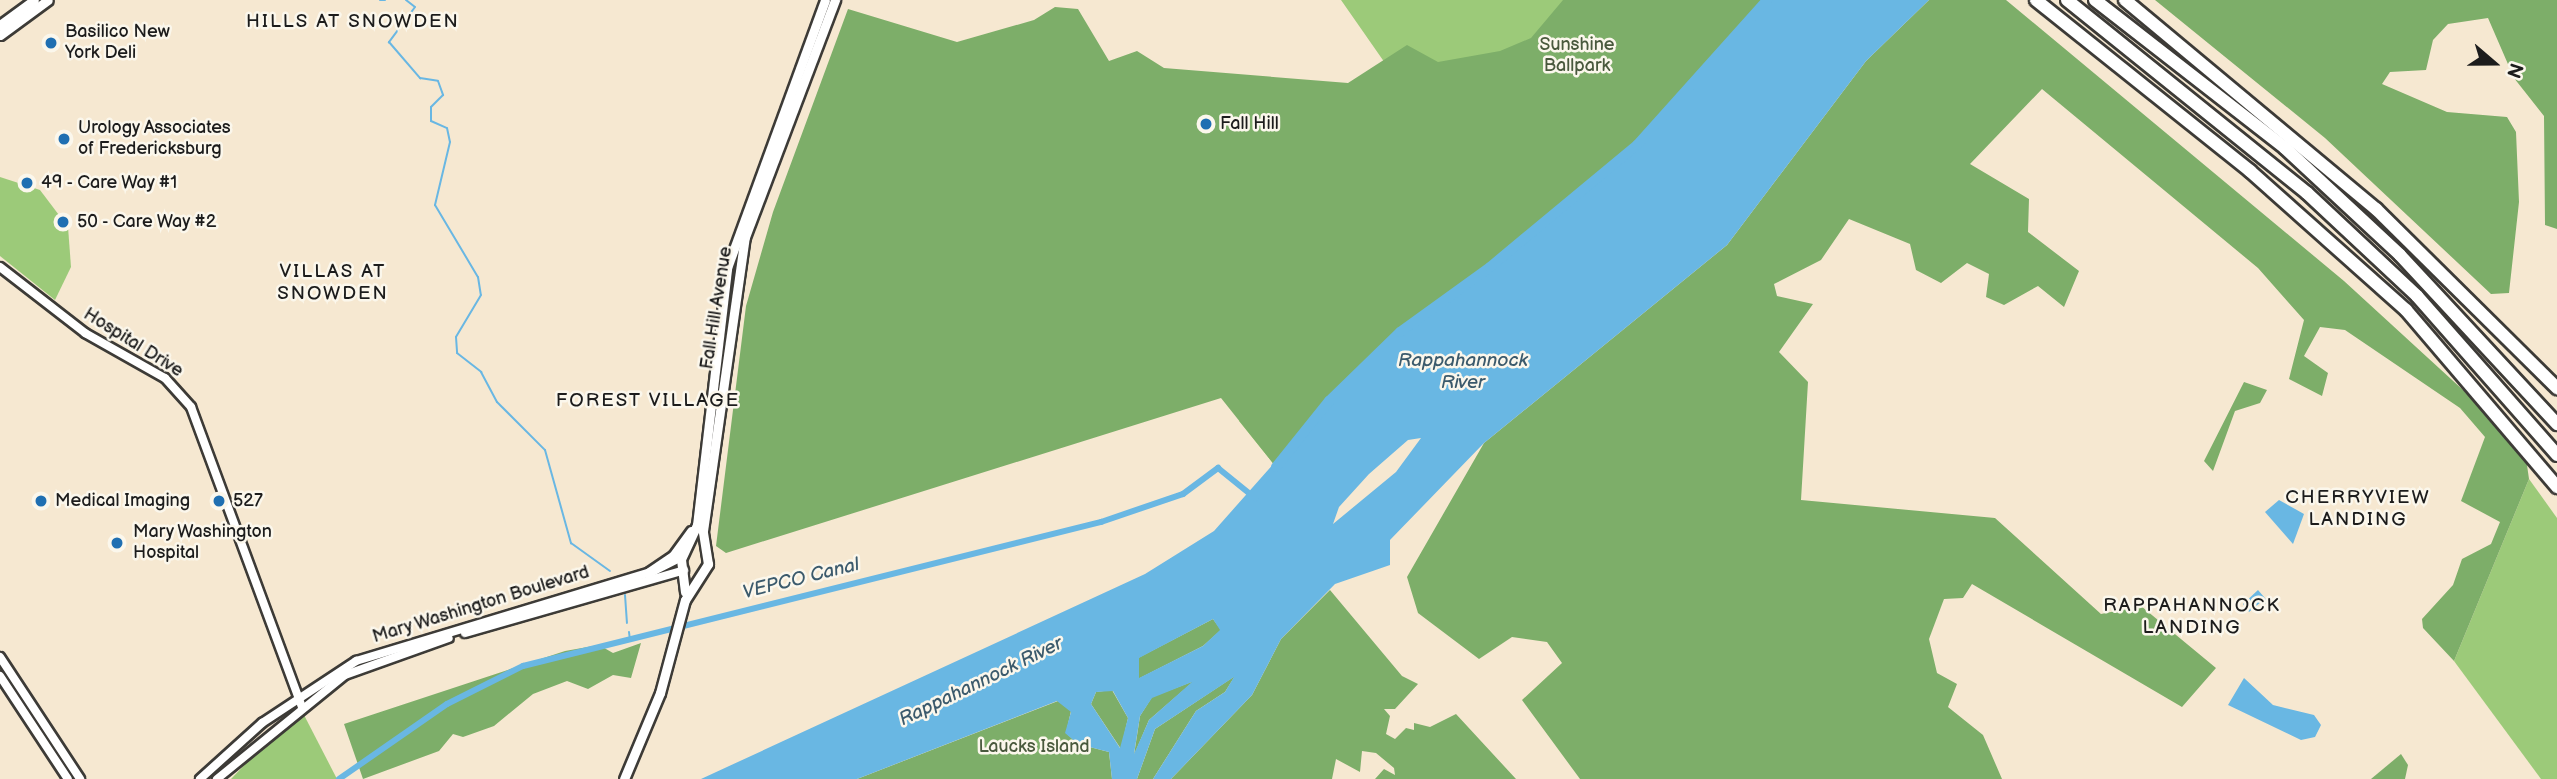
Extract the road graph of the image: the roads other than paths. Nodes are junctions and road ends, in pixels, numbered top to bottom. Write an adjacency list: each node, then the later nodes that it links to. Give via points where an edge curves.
1 (34, 0): 9 (main road)
2 (48, 0): 10 (main road)
3 (825, 0): 17 (main road, Fall Hill Avenue, via 731,248)
4 (835, 0): 20 (main road, Fall Hill Avenue, via 739,258)
5 (2036, 0): 18 (highway, via 2250,171 2406,310 2476,384)
6 (2068, 0): 16 (highway, via 2307,193 2417,296)
7 (2095, 0): 15 (highway, via 2285,148 2400,256)
8 (2125, 0): 12 (highway, via 2376,209)
9 (0, 25)
10 (0, 36)
11 (0, 267): 27 (street, Hospital Drive, via 85,333 165,378 189,403)
12 (2497, 330): 13 (highway); 14 (highway)
13 (2557, 388)
14 (2557, 398)
15 (2557, 424)
16 (2557, 455)
17 (701, 478): 19 (main road, Fall Hill Avenue, via 697,525); 22 (main road, via 689,536)
18 (2557, 487)
19 (684, 553): 20 (main road); 21 (main road, Fall Hill Avenue); 22 (street, Mary Washington Boulevard)
20 (705, 553): 23 (main road, Fall Hill Avenue, via 708,564)
21 (685, 570): 23 (main road); 24 (main road, Fall Hill Avenue); 28 (street, Mary Washington Boulevard, via 377,659)
22 (649, 572): 27 (street, Mary Washington Boulevard, via 381,650)
23 (701, 573): 24 (main road, Fall Hill Avenue)
24 (685, 603): 33 (main road, Fall Hill Avenue, via 675,643)
25 (0, 657): 30 (street)
26 (0, 676): 29 (street)
27 (296, 697): 28 (street, Hospital Drive); 31 (street, Mary Washington Boulevard)
28 (302, 707): 32 (street, Mary Washington Boulevard)
29 (68, 779)
30 (80, 779)
31 (200, 779)
32 (216, 779)
33 (624, 779)

